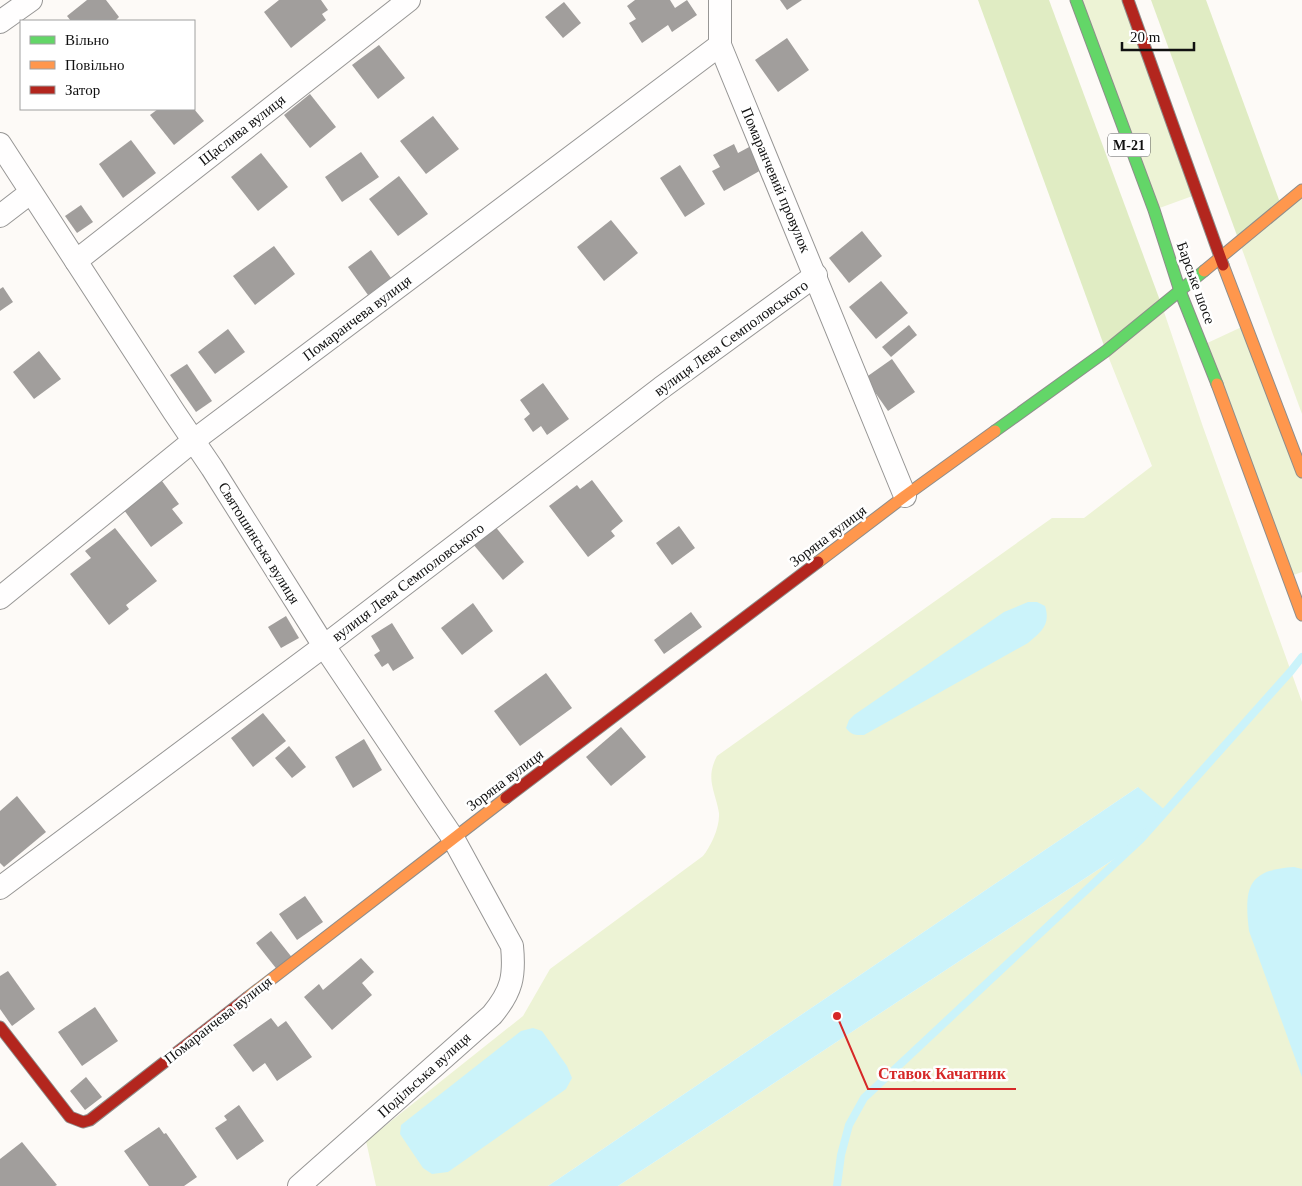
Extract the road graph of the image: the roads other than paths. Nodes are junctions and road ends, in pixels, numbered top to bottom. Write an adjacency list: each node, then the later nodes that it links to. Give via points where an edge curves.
1 (31, 0): 6 (street)
2 (409, 0): 13 (street, Щаслива вулиця)
3 (720, 0): 7 (street, Помаранчевий провулок)
4 (1076, 0): 15 (main road, Барське шосе / М-21, via 1154,210)
5 (1128, 0): 12 (main road, Барське шосе)
6 (0, 22)
7 (720, 45): 14 (street, Помаранчевий провулок); 16 (street, Помаранчева вулиця)
8 (0, 144): 10 (street, Святошинська вулиця)
9 (1302, 190): 12 (main road, Зоряна вулиця)
10 (30, 193): 11 (street); 13 (street, Святошинська вулиця)
11 (0, 216)
12 (1220, 257): 15 (main road, Зоряна вулиця); 17 (main road, Барське шосе)
13 (76, 261): 16 (street, Святошинська вулиця)
14 (816, 275): 18 (street, Помаранчевий провулок); 21 (street, вулиця Лева Семполовського, via 661,388)
15 (1180, 291): 18 (main road, Зоряна вулиця, via 1106,351); 20 (main road, Барське шосе / М-21)
16 (193, 441): 19 (street, Помаранчева вулиця); 21 (street, Святошинська вулиця)
17 (1302, 472)
18 (905, 496): 22 (main road, Зоряна вулиця)
19 (0, 598)
20 (1302, 615)
21 (324, 646): 22 (street, Святошинська вулиця); 23 (street, вулиця Лева Семполовського)
22 (453, 838): 24 (street, Святошинська вулиця); 25 (main road, Помаранчева вулиця, via 90,1120 83,1122 70,1117)
23 (0, 888)
24 (512, 946): 26 (street, Подільська вулиця, via 514,965 511,983 504,1000 492,1015)
25 (0, 1027)
26 (299, 1186)

